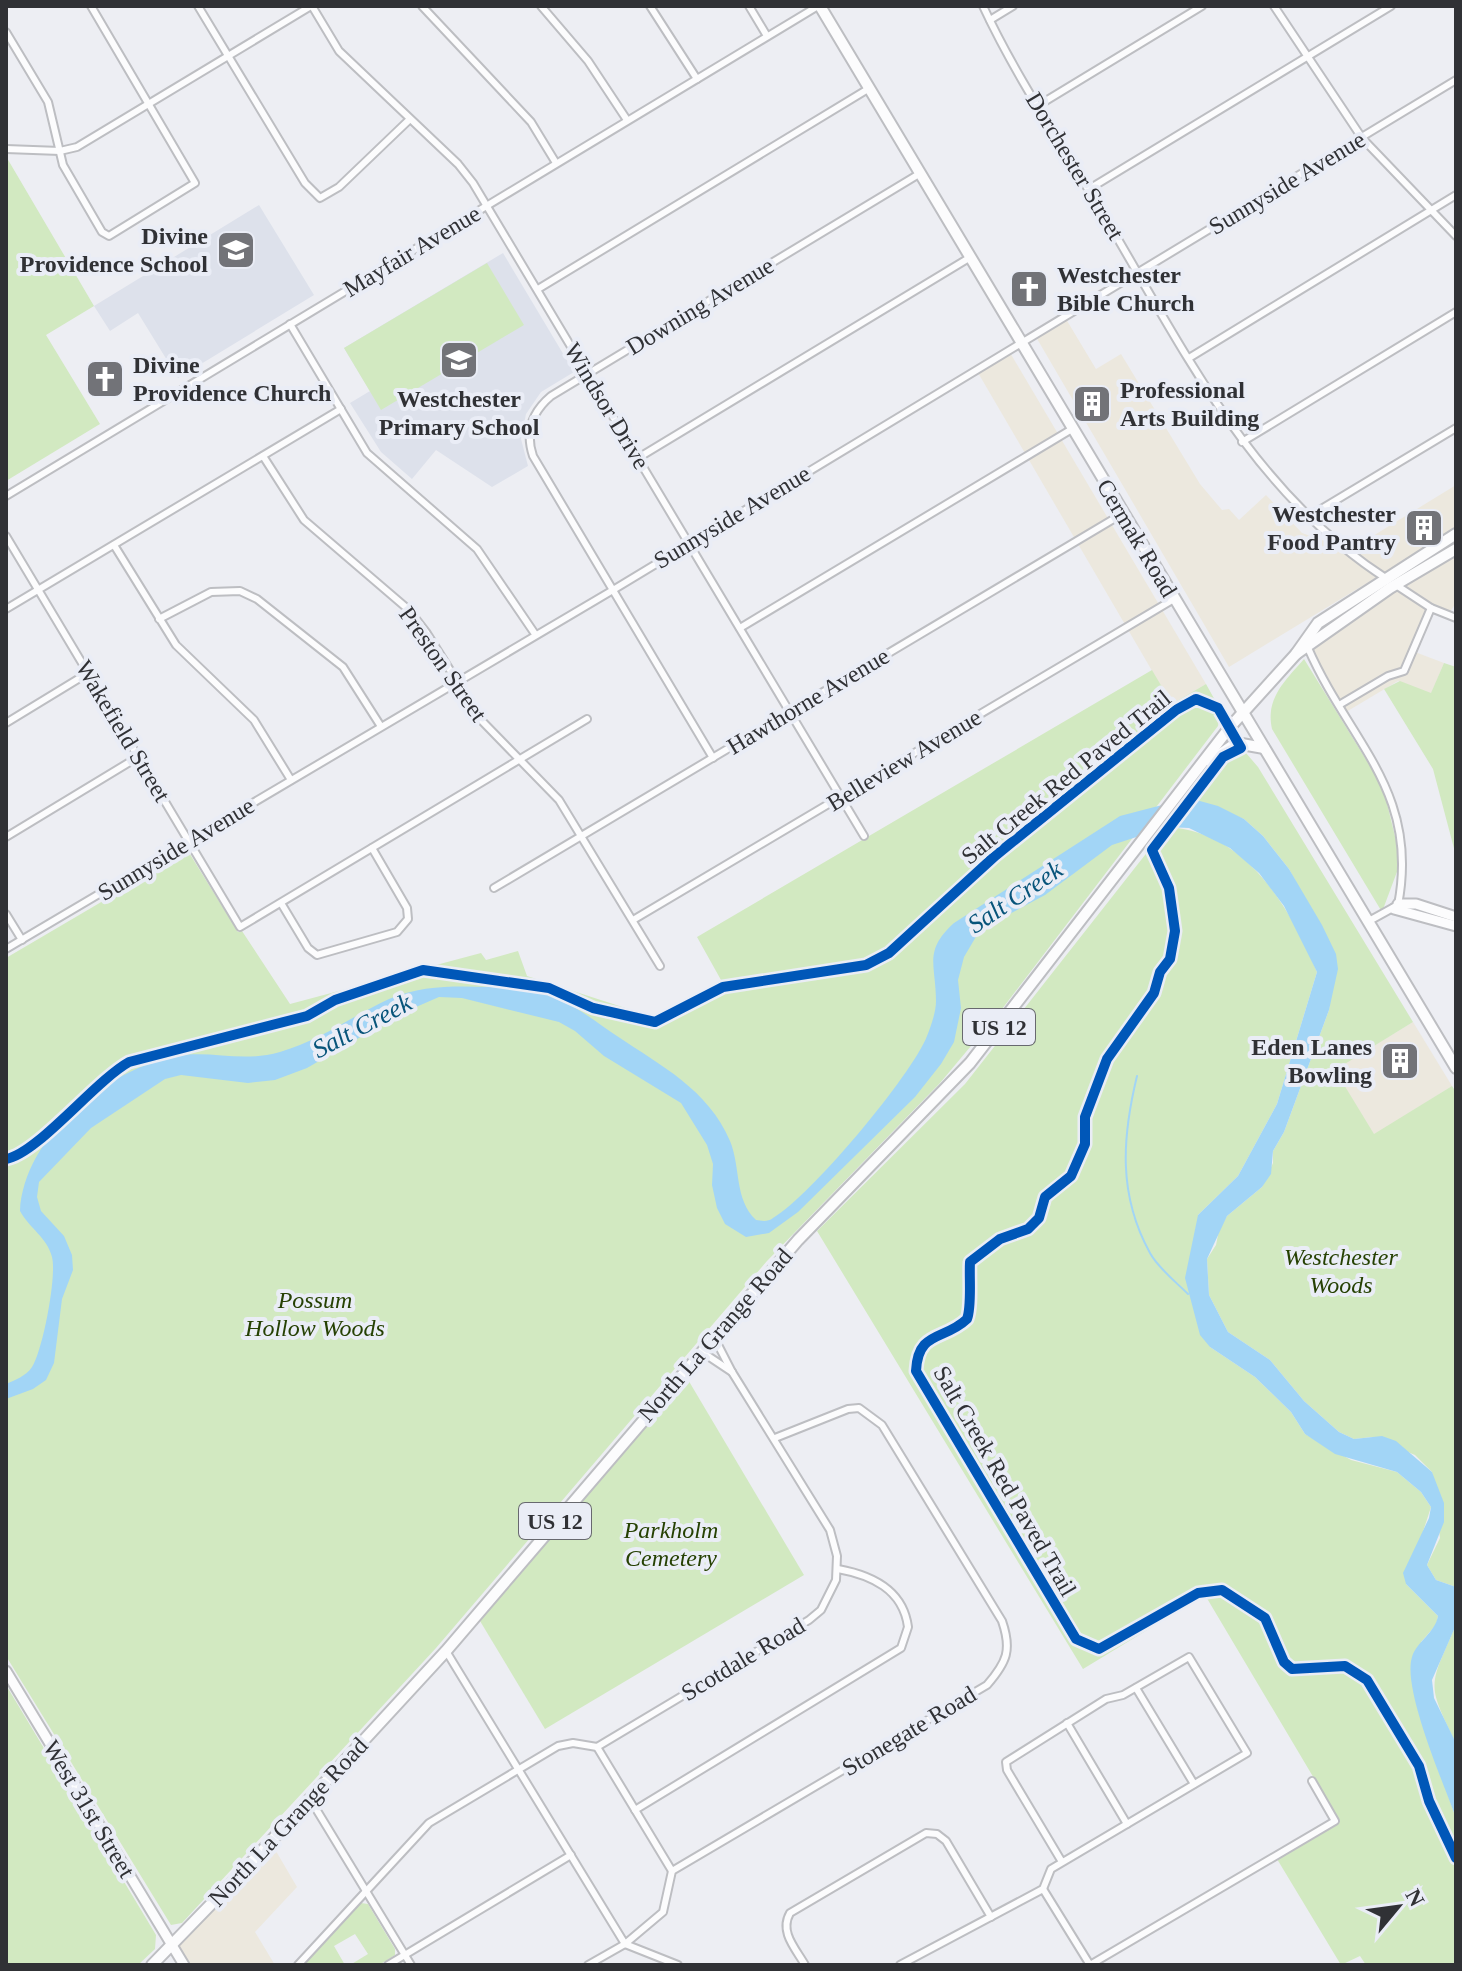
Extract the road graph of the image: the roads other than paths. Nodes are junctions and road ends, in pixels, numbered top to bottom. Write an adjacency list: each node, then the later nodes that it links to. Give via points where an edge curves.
1 (91, 6): 22 (street)
2 (198, 6): 17 (street)
3 (311, 6): 17 (street); 24 (street, Windsor Drive, via 339,51)
4 (422, 6): 29 (street, via 531,122)
5 (541, 6): 25 (street, via 603,81)
6 (650, 6): 19 (street)
7 (749, 6): 16 (street)
8 (819, 6): 16 (street, Mayfair Avenue); 21 (main road, Cermak Road)
9 (983, 6): 14 (street, Dorchester Street)
10 (1013, 6): 14 (street)
11 (1202, 6): 23 (street)
12 (1274, 6): 18 (street)
13 (1391, 6): 18 (street)
14 (990, 20): 23 (street, Dorchester Street)
15 (6, 32): 28 (street, via 48,102)
16 (767, 36): 19 (street, Mayfair Avenue)
17 (228, 56): 22 (street); 24 (street, via 305,183 320,198 339,187)
18 (1306, 57): 26 (street); 31 (street)
19 (697, 79): 25 (street, Mayfair Avenue)
20 (1456, 80): 26 (street, Sunnyside Avenue)
21 (868, 89): 30 (main road, Cermak Road); 38 (street)
22 (149, 103): 28 (street, via 77,147); 28 (street, via 195,183 106,236 66,171)
23 (1039, 105): 31 (street, Dorchester Street)
24 (410, 119): 33 (street, Windsor Drive, via 462,168)
25 (627, 120): 29 (street, Mayfair Avenue)
26 (1362, 138): 34 (street); 37 (street, Sunnyside Avenue)
27 (6, 149): 28 (street)
28 (60, 151)
29 (556, 163): 33 (street, Mayfair Avenue)
30 (919, 174): 36 (main road, Cermak Road); 43 (street, Downing Avenue)
31 (1089, 189): 37 (street, Dorchester Street)
32 (1456, 195): 34 (street)
33 (488, 206): 38 (street, Windsor Drive); 40 (street, Mayfair Avenue)
34 (1429, 211): 35 (street); 42 (street)
35 (1456, 236)
36 (969, 258): 41 (main road, Cermak Road); 49 (street)
37 (1139, 273): 41 (street, Sunnyside Avenue); 42 (street, Dorchester Street)
38 (538, 289): 43 (street, Windsor Drive)
39 (1456, 312): 47 (street)
40 (290, 324): 44 (street); 50 (street, Mayfair Avenue)
41 (1020, 344): 46 (main road, Cermak Road); 55 (street, Sunnyside Avenue)
42 (1189, 358): 47 (street, Dorchester Street)
43 (588, 374): 49 (street, Windsor Drive); 61 (street, Downing Avenue, via 551,396 535,413 529,441)
44 (341, 409): 48 (street); 68 (street, via 372,459 488,561)
45 (1456, 428): 52 (street)
46 (1072, 429): 51 (main road, Cermak Road); 67 (street)
47 (1242, 442): 52 (street, Dorchester Street)
48 (263, 456): 56 (street); 72 (street, Preston Street, via 304,520 417,620)
49 (638, 458): 55 (street, Windsor Drive)
50 (6, 496)
51 (1122, 514): 62 (main road, Cermak Road); 74 (street, Hawthorne Avenue)
52 (1308, 517): 58 (street, Dorchester Street)
53 (1456, 534): 58 (main road, US 12)
54 (6, 536): 60 (street, Wakefield Street)
55 (689, 543): 61 (street, Sunnyside Avenue); 67 (street, Windsor Drive)
56 (114, 545): 60 (street); 66 (street)
57 (1456, 549): 59 (main road, US 12)
58 (1385, 578): 59 (street, Dorchester Street); 69 (main road, US 12, via 1318,623)
59 (1395, 585): 63 (street, Dorchester Street); 69 (main road, US 12)
60 (38, 589): 64 (street); 71 (street, Wakefield Street)
61 (613, 590): 68 (street, Sunnyside Avenue); 81 (street, Downing Avenue)
62 (1174, 599): 75 (main road, Cermak Road); 85 (street, Belleview Avenue)
63 (1431, 608): 65 (street, Dorchester Street); 73 (street, via 1404,671)
64 (6, 609)
65 (1456, 618)
66 (159, 619): 78 (street, via 211,592 240,591 257,599 343,667); 84 (street, via 193,665 254,720)
67 (740, 628): 74 (street, Windsor Drive)
68 (535, 634): 72 (street, Sunnyside Avenue)
69 (1300, 652): 70 (street); 70 (street); 75 (main road, US 12)
70 (1313, 663): 73 (street)
71 (88, 673): 77 (street); 80 (street, Wakefield Street)
72 (455, 681): 78 (street, Sunnyside Avenue); 82 (street, Preston Street, via 490,731)
73 (1339, 705): 93 (street, via 1388,787 1404,856)
74 (790, 712): 81 (street, Hawthorne Avenue); 85 (street, Windsor Drive)
75 (1242, 713): 79 (main road, Cermak Road); 83 (main road, North La Grange Road / US 12)
76 (587, 719): 82 (street)
77 (6, 723)
78 (380, 725): 84 (street, Sunnyside Avenue)
79 (1264, 748): 83 (main road, via 1236,743); 97 (main road, Cermak Road)
80 (138, 757): 88 (street); 89 (street, Wakefield Street)
81 (713, 758): 86 (street, Hawthorne Avenue)
82 (520, 759): 86 (street, Preston Street, via 551,790); 90 (street)
83 (1190, 778): 103 (main road, North La Grange Road / US 12, via 970,1063 798,1240)
84 (291, 780): 89 (street, Sunnyside Avenue)
85 (841, 797): 87 (street, Windsor Drive); 96 (street, Belleview Avenue)
86 (582, 835): 91 (street, Hawthorne Avenue); 96 (street, Preston Street)
87 (864, 836)
88 (6, 837)
89 (189, 842): 92 (street, Wakefield Street, via 240,927); 99 (street, Sunnyside Avenue)
90 (372, 848): 92 (street); 92 (street, via 407,908 408,919 397,932 317,955)
91 (494, 888)
92 (281, 903)
93 (1396, 907): 95 (main road, via 1416,904); 97 (street); 98 (main road)
94 (6, 914): 99 (street)
95 (1456, 917)
96 (633, 920): 101 (street, Preston Street)
97 (1369, 921): 102 (main road, Cermak Road)
98 (1456, 926)
99 (22, 940): 100 (street, Sunnyside Avenue)
100 (6, 949)
101 (660, 966)
102 (1456, 1068)
103 (714, 1337): 104 (main road, North La Grange Road / US 12); 105 (street)
104 (702, 1351): 105 (street); 108 (main road, North La Grange Road / US 12)
105 (732, 1372): 106 (street)
106 (775, 1438): 107 (street, via 830,1530); 121 (street, Stonegate Road, via 848,1409 859,1408 882,1425 1002,1621 1007,1659 987,1685)
107 (838, 1569): 112 (street, Scotdale Road, via 830,1596 809,1620); 117 (street, via 876,1579 897,1598 908,1627 901,1648)
108 (446, 1651): 113 (street); 116 (main road, North La Grange Road / US 12)
109 (6, 1671): 126 (main road, West 31st Street)
110 (1136, 1688): 111 (street); 115 (street); 115 (street, via 1189,1657 1247,1753)
111 (1067, 1723): 118 (street); 120 (street, via 1006,1765)
112 (597, 1747): 113 (street, via 558,1746); 117 (street)
113 (519, 1770): 119 (street); 123 (street, via 429,1823)
114 (1312, 1781): 137 (street, via 1335,1821)
115 (1194, 1784): 118 (street)
116 (310, 1799): 123 (street); 126 (main road, North La Grange Road / US 12)
117 (635, 1810): 121 (street)
118 (1127, 1824): 120 (street)
119 (571, 1855): 125 (street); 127 (street)
120 (1062, 1862): 122 (street, via 1047,1873)
121 (672, 1871): 125 (street, via 663,1912)
122 (1043, 1889): 124 (street); 137 (street)
123 (366, 1890): 127 (street); 130 (street)
124 (991, 1917): 135 (street, via 946,1841 926,1833 790,1913 786,1933); 136 (street)
125 (625, 1944): 133 (street); 134 (street)
126 (173, 1946): 128 (main road, US 12); 129 (main road, West 31st Street)
127 (405, 1955): 131 (street); 132 (street)
128 (152, 1965)
129 (184, 1965)
130 (298, 1965)
131 (388, 1965)
132 (411, 1965)
133 (588, 1965)
134 (678, 1965)
135 (805, 1965)
136 (900, 1965)
137 (1090, 1965)

